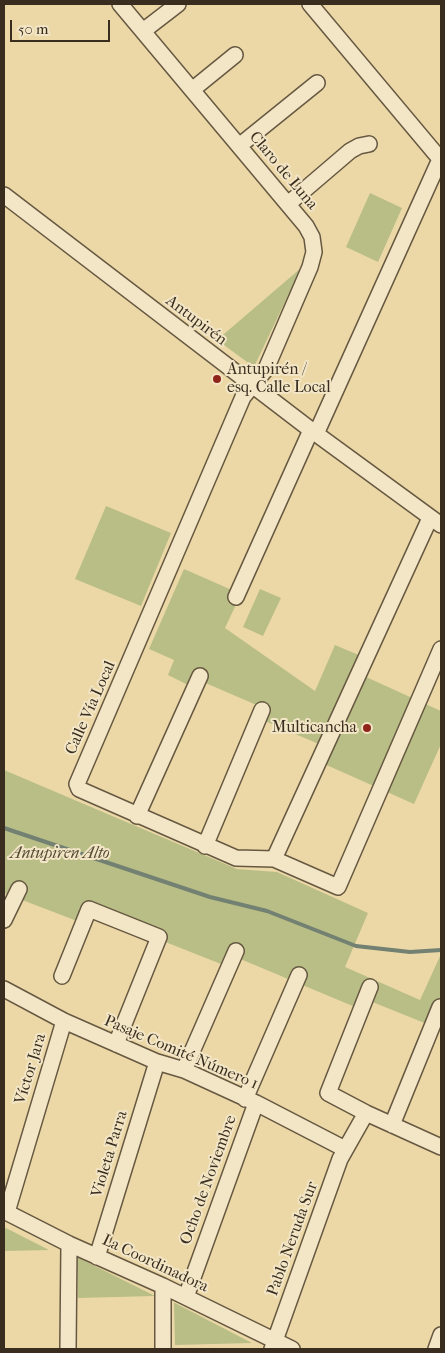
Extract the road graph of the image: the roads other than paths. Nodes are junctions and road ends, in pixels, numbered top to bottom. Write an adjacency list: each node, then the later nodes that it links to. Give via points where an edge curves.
1 (120, 4): 4 (street, Claro de Luna)
2 (178, 4): 4 (street)
3 (310, 4): 10 (street)
4 (144, 31): 7 (street, Claro de Luna)
5 (234, 55): 7 (street)
6 (317, 83): 9 (street)
7 (192, 90): 9 (street, Claro de Luna)
8 (369, 144): 12 (street, via 350,151)
9 (240, 146): 12 (street, Claro de Luna)
10 (441, 158): 14 (street)
11 (4, 195): 13 (street, Antupirén)
12 (288, 204): 13 (street, Claro de Luna, via 309,231 313,244 312,260 266,369)
13 (252, 385): 14 (street, Antupirén); 20 (street, Calle Vía Local, via 243,397 77,784 79,789)
14 (313, 432): 15 (street, Antupirén); 16 (street)
15 (436, 521): 22 (street)
16 (236, 597)
17 (441, 649): 22 (street, Calle Vía Local, via 338,887)
18 (200, 676): 20 (street)
19 (262, 710): 21 (street)
20 (137, 816): 21 (street, Calle Vía Local)
21 (204, 846): 22 (street, Calle Vía Local, via 236,858)
22 (274, 859)
23 (19, 889): 24 (street)
24 (4, 920)
25 (236, 951): 34 (street)
26 (299, 975): 35 (street, Ocho de Noviembre)
27 (62, 976): 32 (street, via 89,909 159,938)
28 (370, 987): 36 (street, via 328,1093)
29 (4, 989): 31 (street, Pasaje Comité Número 1)
30 (440, 1007): 37 (street)
31 (64, 1021): 32 (street, Pasaje Comité Número 1); 40 (street, Víctor Jara)
32 (116, 1044): 33 (street, Pasaje Comité Número 1)
33 (157, 1062): 34 (street, Pasaje Comité Número 1); 42 (street, Violeta Parra)
34 (184, 1070): 35 (street, Pasaje Comité Número 1)
35 (250, 1101): 39 (street, Pasaje Comité Número 1); 44 (street, Ocho de Noviembre)
36 (366, 1113): 37 (street); 39 (street, Pablo Neruda Sur)
37 (392, 1125): 38 (street)
38 (441, 1147)
39 (345, 1149): 46 (street, Pablo Neruda Sur)
40 (5, 1212): 41 (street, La Coordinadora)
41 (70, 1244): 42 (street, La Coordinadora); 47 (street)
42 (97, 1257): 43 (street, La Coordinadora)
43 (163, 1286): 44 (street, La Coordinadora); 48 (street)
44 (186, 1297): 46 (street, La Coordinadora)
45 (441, 1335): 50 (street)
46 (273, 1345): 49 (street, La Coordinadora)
47 (68, 1349)
48 (163, 1349)
49 (292, 1349)
50 (436, 1349)

